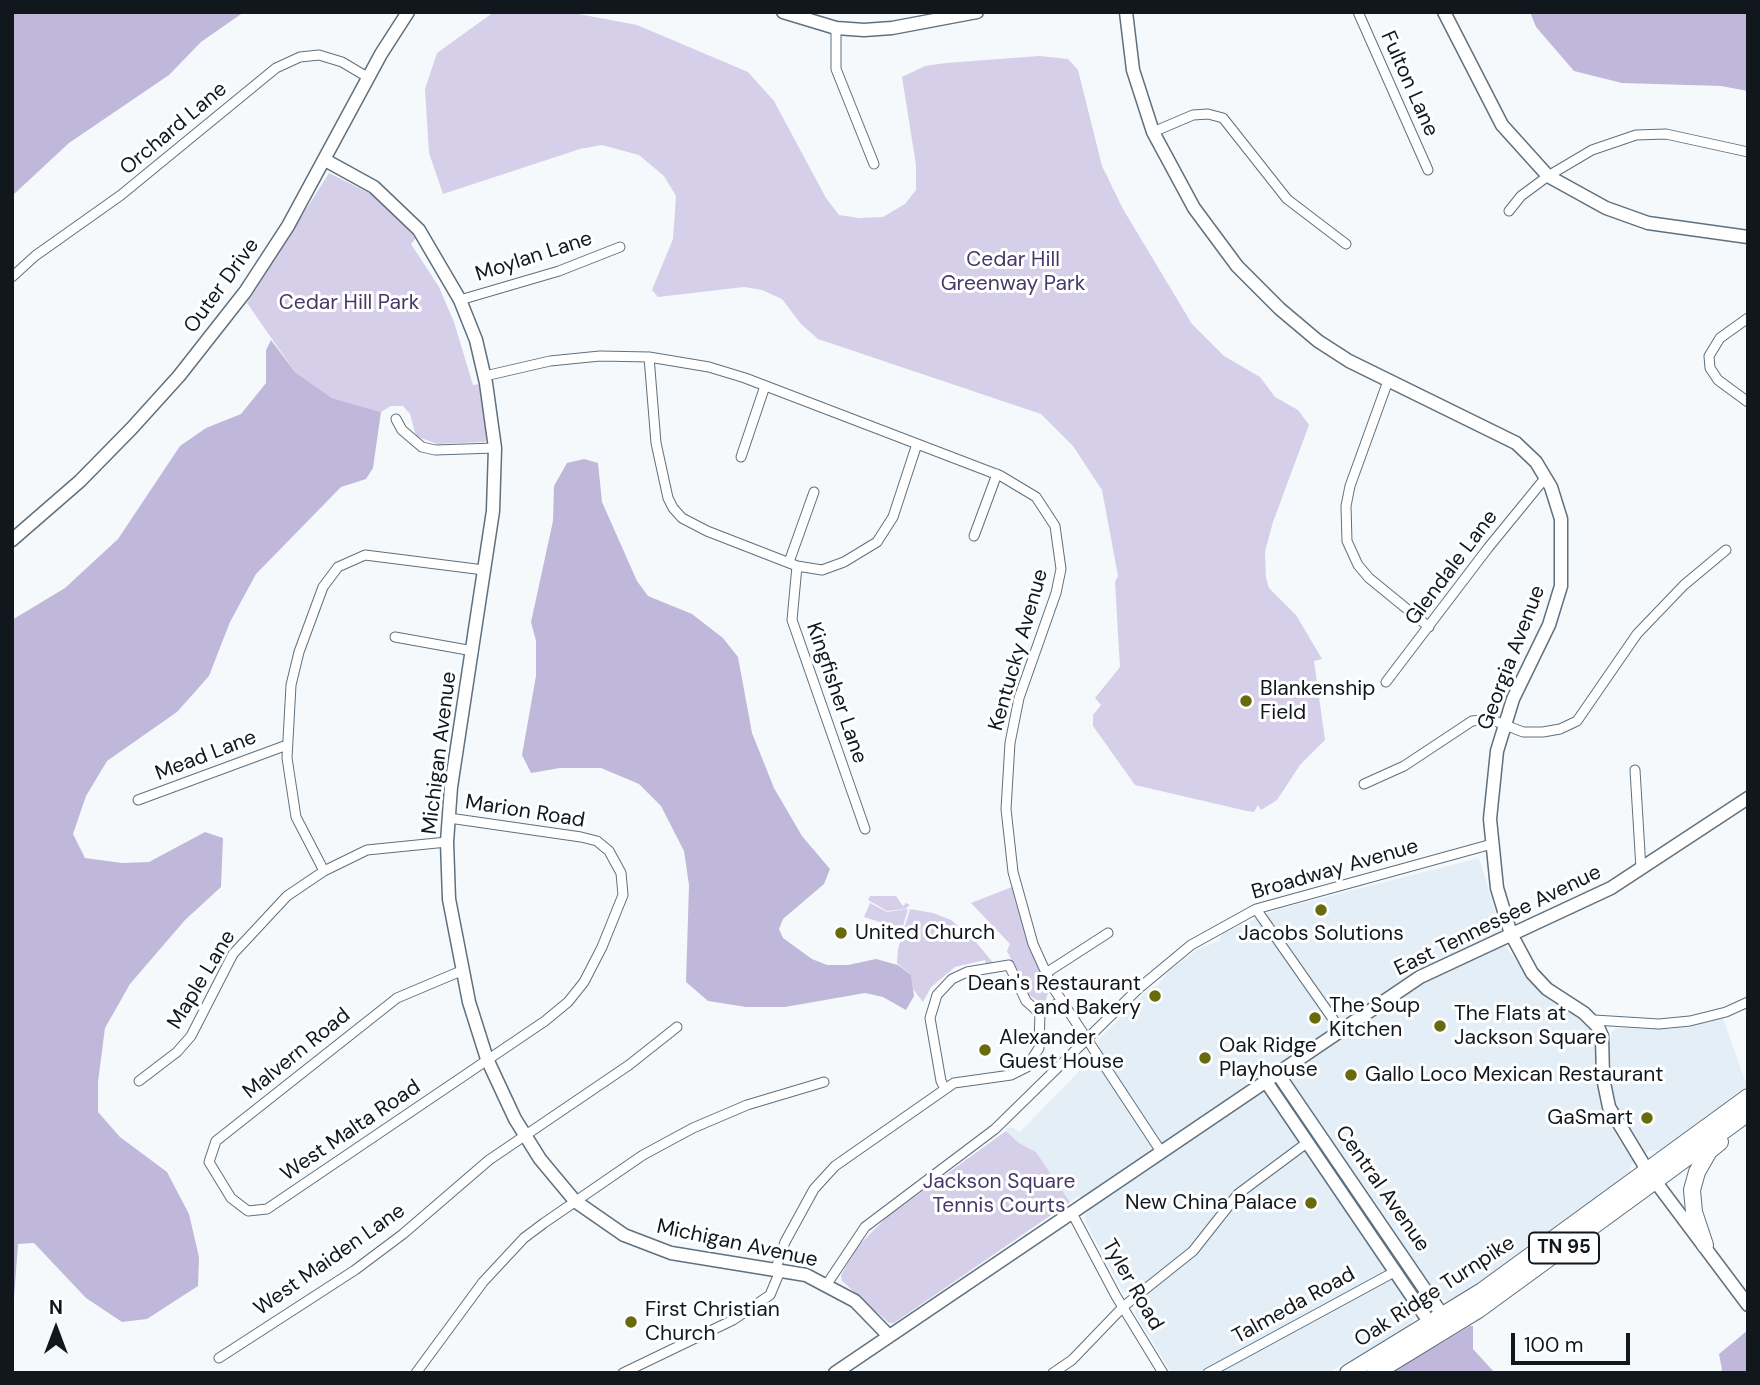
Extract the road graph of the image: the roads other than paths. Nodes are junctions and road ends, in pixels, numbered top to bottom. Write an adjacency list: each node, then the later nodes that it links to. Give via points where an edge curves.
1 (408, 12): 8 (street, Outer Drive)
2 (783, 12): 7 (street)
3 (1126, 12): 9 (street, Georgia Avenue, via 1133,70)
4 (1358, 12): 13 (street, Fulton Lane)
5 (1444, 12): 14 (street, via 1502,125)
6 (971, 13): 7 (street, via 892,28)
7 (836, 29): 12 (street, via 836,69)
8 (369, 78): 11 (street, Outer Drive); 19 (street, Orchard Lane, via 319,55 300,57 276,68 123,194)
9 (1153, 132): 17 (street, via 1193,115 1223,118 1287,199); 24 (street, Georgia Avenue, via 1194,208 1243,271 1318,341)
10 (1748, 152): 14 (street, via 1648,133 1612,142)
11 (325, 160): 20 (street, Michigan Avenue, via 374,187 401,210 441,264); 35 (street, Outer Drive, via 245,292 179,376 80,481)
12 (874, 164)
13 (1428, 170)
14 (1548, 176): 15 (street); 16 (street, via 1606,208 1648,223)
15 (1509, 211)
16 (1748, 237)
17 (1346, 244)
18 (620, 247): 20 (street, Moylan Lane, via 559,271)
19 (12, 277)
20 (460, 300): 23 (street, Michigan Avenue)
21 (1748, 318): 26 (street, via 1713,346 1710,368 1718,380)
22 (649, 357): 23 (street, Kentucky Avenue, via 559,360); 25 (street, Kentucky Avenue, via 716,369); 37 (street, via 656,443 673,508 707,531)
23 (485, 376): 29 (street, Michigan Avenue)
24 (1388, 382): 32 (street, Georgia Avenue, via 1509,439); 39 (street, via 1350,486 1347,541 1358,565 1378,588)
25 (765, 386): 28 (street, Kentucky Avenue); 30 (street)
26 (1748, 402)
27 (396, 419): 29 (street, via 422,447)
28 (917, 444): 31 (street, Kentucky Avenue); 37 (street, via 893,517 877,542 822,570)
29 (495, 448): 38 (street, Michigan Avenue, via 493,511)
30 (741, 457)
31 (997, 474): 34 (street); 60 (street, Kentucky Avenue, via 1028,491 1042,505 1055,526 1062,553 1059,585 1014,721 1006,789 1016,887)
32 (1546, 477): 39 (street, Glendale Lane); 43 (street, Georgia Avenue, via 1562,519 1561,586 1549,625)
33 (814, 492): 37 (street, Kingfisher Lane)
34 (974, 536)
35 (12, 540)
36 (1726, 550): 43 (street, via 1636,634 1579,720 1543,732 1523,732)
37 (793, 564): 50 (street, Kingfisher Lane, via 792,620)
38 (484, 570): 41 (street, Michigan Avenue); 44 (street, via 376,554 338,567 323,587 299,652 291,685)
39 (1429, 627): 42 (street, Glendale Lane)
40 (396, 637): 41 (street)
41 (473, 651): 49 (street, Michigan Avenue)
42 (1386, 682)
43 (1504, 724): 46 (street, via 1490,719 1472,721 1404,766); 52 (street, Georgia Avenue, via 1494,772)
44 (287, 745): 48 (street, Mead Lane); 54 (street, via 296,817)
45 (1635, 770): 53 (street)
46 (1364, 784)
47 (1748, 798): 53 (street, East Tennessee Avenue)
48 (138, 800)
49 (449, 818): 51 (street, Michigan Avenue); 55 (street, Marion Road, via 597,841 615,858)
50 (865, 829)
51 (447, 842): 54 (street, Maple Lane, via 366,850); 59 (street, Michigan Avenue, via 449,899)
52 (1492, 844): 56 (street, Broadway Avenue); 58 (street, Georgia Avenue, via 1497,888)
53 (1641, 869): 58 (street, East Tennessee Avenue, via 1590,899)
54 (324, 871): 70 (street, Maple Lane, via 287,896 256,927 223,972 191,1036)
55 (621, 873): 68 (street, West Malta Road, via 623,895 584,982 557,1013)
56 (1256, 909): 66 (street); 67 (street, Broadway Avenue, via 1171,959)
57 (1108, 933): 60 (street)
58 (1511, 934): 64 (street, Georgia Avenue, via 1532,973 1547,989); 66 (street, East Tennessee Avenue, via 1420,977)
59 (461, 971): 68 (street, Michigan Avenue); 83 (street, Malvern Road, via 403,994 378,1011 216,1141 209,1163)
60 (1046, 973): 61 (street, Kentucky Avenue)
61 (1061, 1002): 63 (street); 67 (street, Kentucky Avenue)
62 (1748, 1002): 64 (street, via 1690,1021)
63 (1040, 1012): 73 (street, via 1039,1048 1027,1067); 73 (street, via 1026,1002 1009,965 959,974 937,995 930,1018)
64 (1594, 1020): 82 (street, via 1602,1036 1609,1107)
65 (677, 1027): 79 (street, West Maiden Lane)
66 (1340, 1029): 69 (street, East Tennessee Avenue)
67 (1087, 1042): 81 (street, Kentucky Avenue); 92 (street, Broadway Avenue, via 995,1129 865,1227)
68 (487, 1059): 79 (street, Michigan Avenue); 83 (street, West Malta Road, via 267,1209 248,1211)
69 (1279, 1074): 72 (street, East Tennessee Avenue); 74 (street, Central Avenue)
70 (139, 1081)
71 (824, 1082): 84 (street, via 706,1121 658,1146)
72 (1267, 1083): 76 (street, Central Avenue); 81 (street, East Tennessee Avenue)
73 (945, 1089): 90 (street, via 835,1166 814,1189)
74 (1294, 1097): 76 (street); 78 (street, Central Avenue)
75 (1748, 1097): 82 (highway, Oak Ridge Turnpike / TN 95)
76 (1283, 1106): 80 (street, Central Avenue)
77 (1748, 1114): 82 (highway, Oak Ridge Turnpike / TN 95); 88 (highway, via 1709,1151 1697,1172 1692,1190 1694,1212)
78 (1320, 1134): 80 (street); 86 (street, Central Avenue)
79 (525, 1135): 84 (street, Michigan Avenue); 97 (street, West Maiden Lane, via 461,1182 393,1242)
80 (1308, 1142): 87 (street, Central Avenue); 94 (street, via 1238,1194 1193,1251)
81 (1160, 1150): 85 (street, East Tennessee Avenue)
82 (1651, 1175): 88 (street); 95 (highway, Oak Ridge Turnpike / TN 95)
83 (231, 1198)
84 (575, 1201): 90 (street, Michigan Avenue, via 624,1235 659,1250); 98 (street, via 501,1261)
85 (1072, 1213): 94 (street, Tyler Road); 96 (street, East Tennessee Avenue)
86 (1375, 1214): 87 (street); 89 (street, Central Avenue)
87 (1363, 1223): 91 (street, Central Avenue)
88 (1705, 1245): 93 (street)
89 (1409, 1262): 91 (street); 95 (street, Central Avenue)
90 (776, 1268): 92 (street, Michigan Avenue); 99 (street, via 778,1276 770,1294 750,1310)
91 (1396, 1271): 95 (street, Central Avenue); 103 (street, Talmeda Road)
92 (827, 1284): 96 (street, Michigan Avenue, via 868,1312)
93 (1748, 1305)
94 (1124, 1307): 101 (street); 102 (street, Tyler Road)
95 (1441, 1326): 104 (highway, Oak Ridge Turnpike / TN 95); 105 (highway, Oak Ridge Turnpike / TN 95)
96 (888, 1336): 100 (street, East Tennessee Avenue)
97 (219, 1359)
98 (416, 1373)
99 (623, 1373)
100 (835, 1373)
101 (1053, 1373)
102 (1163, 1373)
103 (1208, 1373)
104 (1348, 1373)
105 (1375, 1373)

